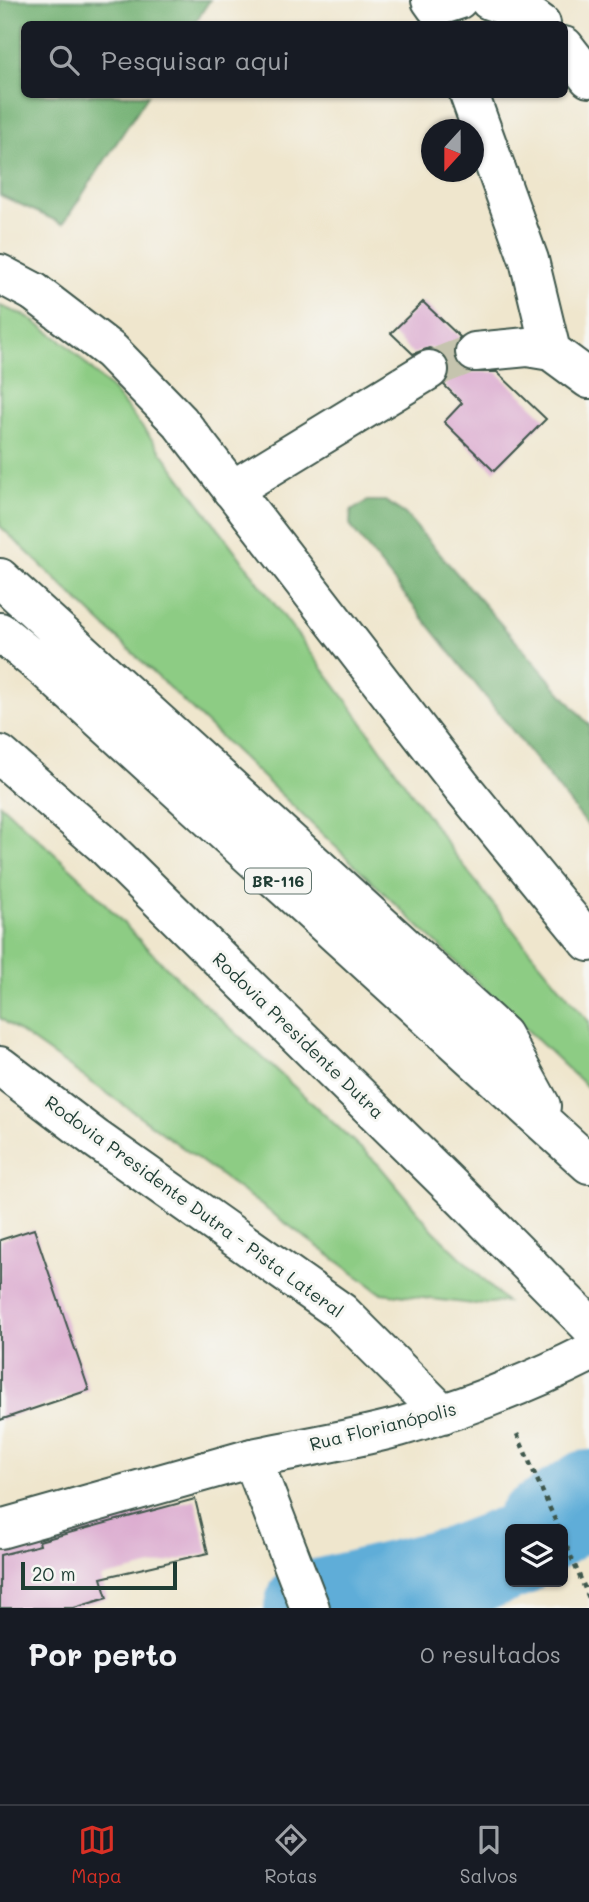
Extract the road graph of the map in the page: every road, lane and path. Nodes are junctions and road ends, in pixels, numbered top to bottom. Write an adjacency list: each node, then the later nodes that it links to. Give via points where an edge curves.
1 (489, 0): 2 (main road)
2 (537, 21)
3 (568, 50): 4 (main road)
4 (589, 78)
5 (470, 98): 8 (main road, via 529,260)
6 (0, 274): 7 (main road)
7 (17, 291): 12 (main road, via 111,351 180,422)
8 (551, 351): 9 (main road, via 527,346); 11 (main road)
9 (475, 352)
10 (429, 370): 12 (main road)
11 (589, 379)
12 (232, 489): 16 (main road, via 462,787)
13 (0, 578): 18 (main road, via 502,1035)
14 (0, 632): 18 (main road, BR-116)
15 (0, 755): 20 (main road, Rodovia Presidente Dutra, via 102,843)
16 (589, 942)
17 (0, 1066): 23 (main road, Rodovia Presidente Dutra - Pista Lateral, via 341,1311)
18 (555, 1132): 19 (main road, BR-116)
19 (589, 1164)
20 (589, 1325)
21 (589, 1353): 22 (main road, Rua Florianópolis)
22 (499, 1394): 23 (main road, Rua Florianópolis); 25 (path)
23 (443, 1414): 24 (main road, Rua Florianópolis)
24 (251, 1458): 26 (main road, Rua Florianópolis); 29 (main road)
25 (557, 1524)
26 (0, 1528)
27 (568, 1549): 28 (path)
28 (589, 1598)
29 (310, 1608)

